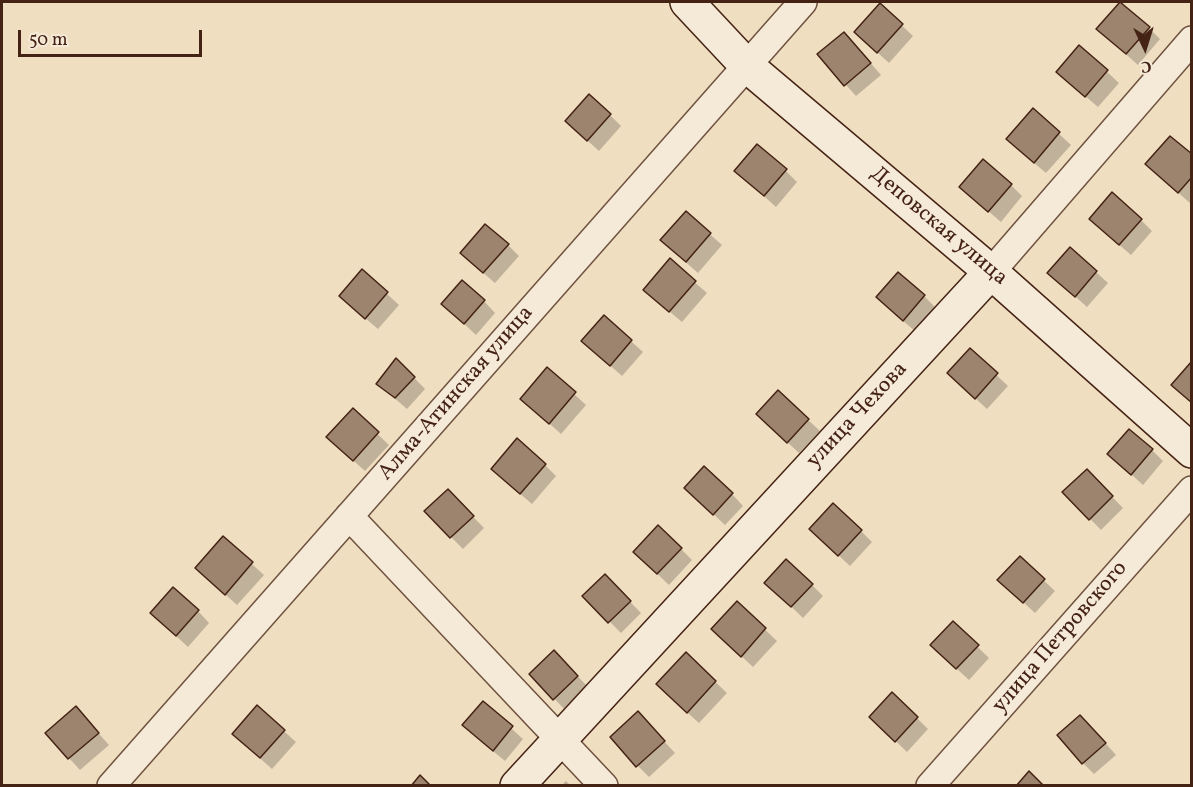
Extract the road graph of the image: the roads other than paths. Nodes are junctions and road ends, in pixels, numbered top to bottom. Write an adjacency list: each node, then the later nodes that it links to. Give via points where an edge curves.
1 (687, 2): 4 (street, Деповская улица)
2 (803, 2): 4 (street, Алма-Атинская улица)
3 (1191, 39): 5 (street, улица Чехова)
4 (746, 65): 5 (street, Деповская улица); 8 (street, Алма-Атинская улица)
5 (991, 272): 6 (street, Деповская улица); 9 (street, улица Чехова)
6 (1191, 451)
7 (1191, 490): 13 (street, улица Петровского)
8 (349, 516): 9 (street); 10 (street, Алма-Атинская улица)
9 (560, 739): 11 (street, улица Чехова); 12 (street)
10 (111, 786)
11 (517, 786)
12 (604, 786)
13 (930, 786)

